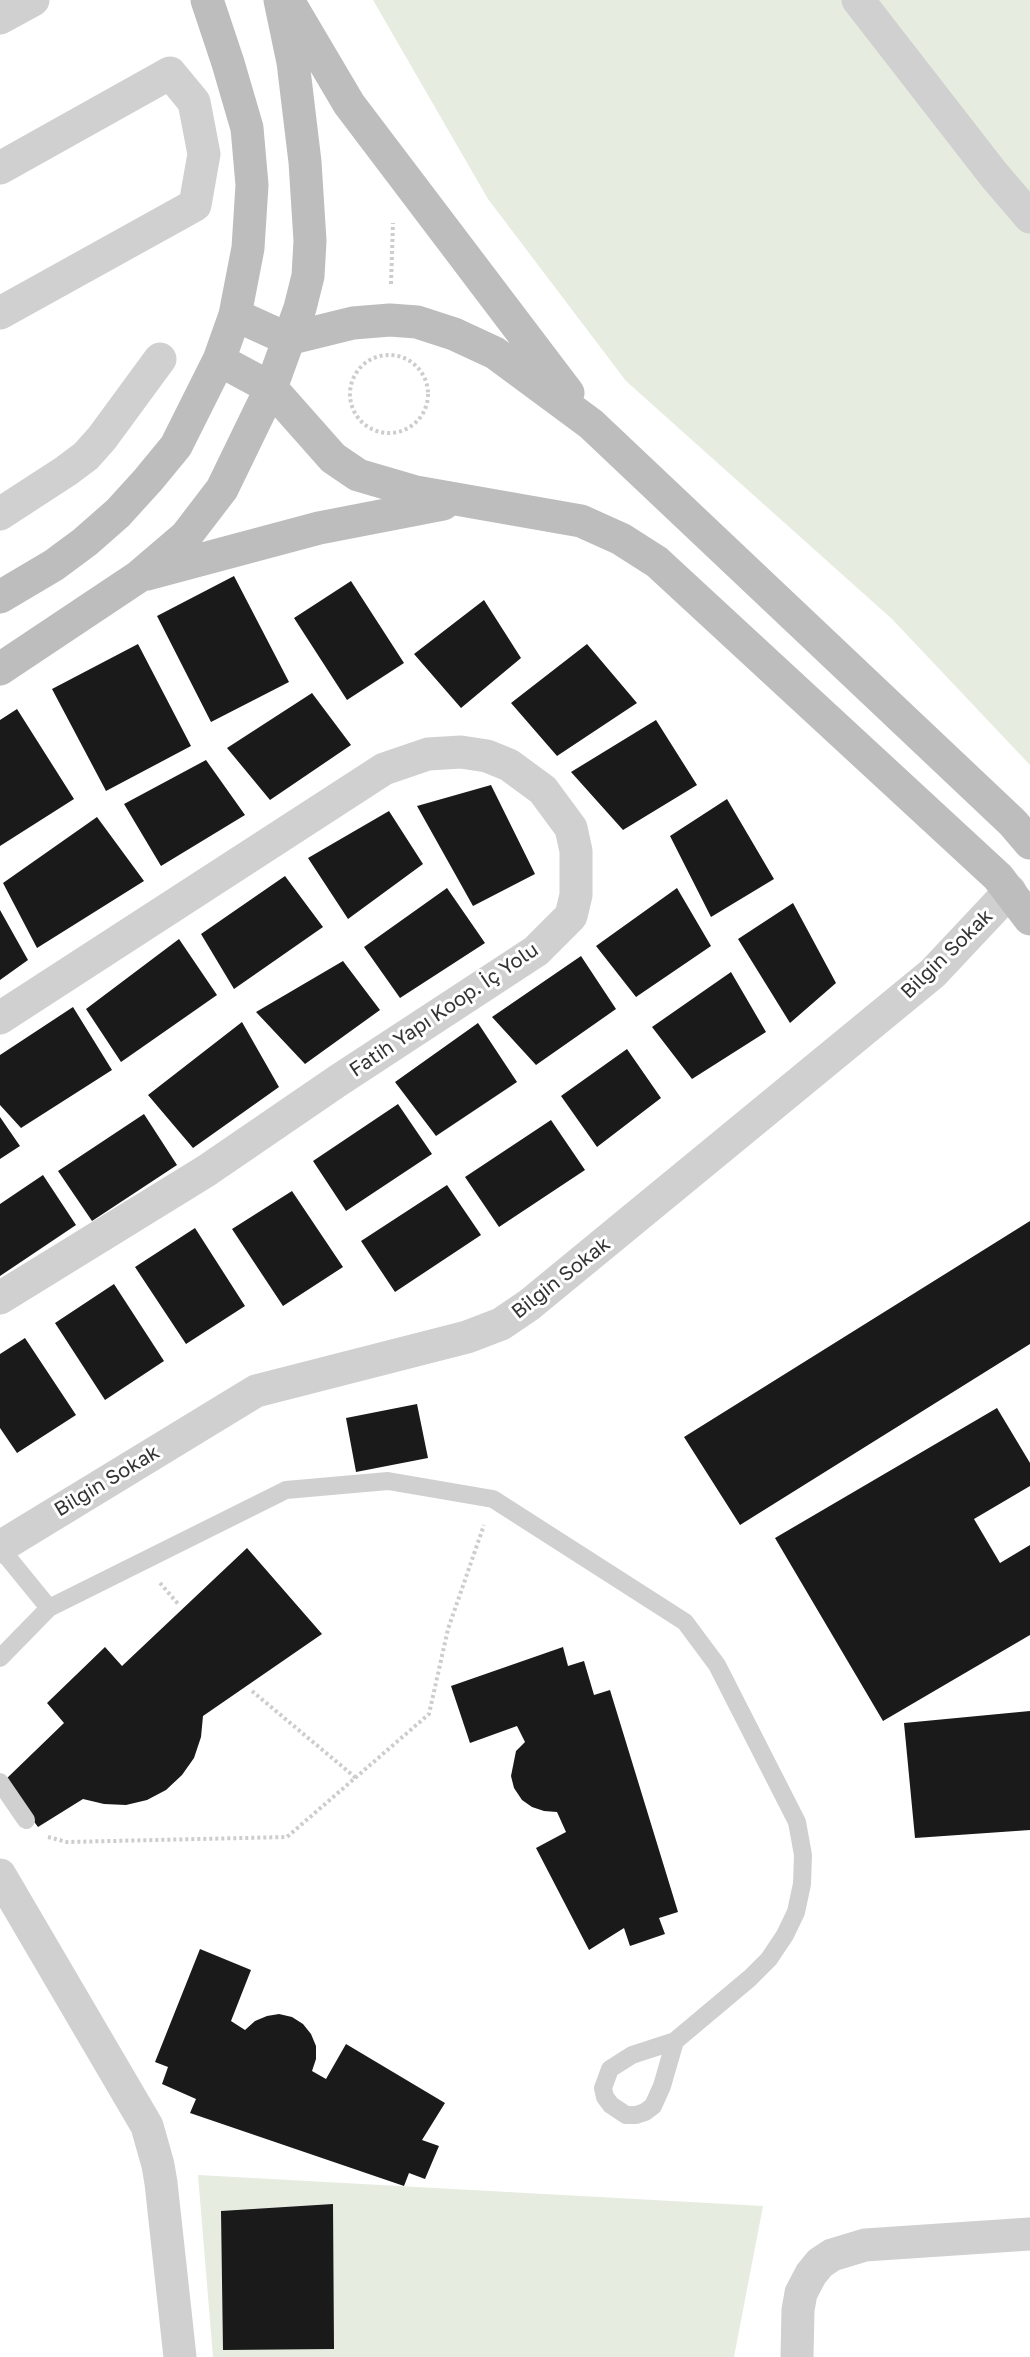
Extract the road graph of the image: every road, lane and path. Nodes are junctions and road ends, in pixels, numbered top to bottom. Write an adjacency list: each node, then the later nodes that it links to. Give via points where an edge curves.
1 (33, 0): 6 (street)
2 (207, 0): 11 (street, via 246,128 252,185 248,248)
3 (280, 0): 13 (street, via 293,62 310,241 308,276)
4 (287, 0): 7 (street, via 349,104)
5 (858, 0): 9 (street)
6 (0, 18)
7 (395, 165): 12 (path); 18 (street)
8 (0, 168): 10 (street, via 170,73 194,102 204,154 195,205)
9 (1030, 217)
10 (0, 313)
11 (235, 315): 13 (street); 16 (street)
12 (390, 320): 13 (street, via 353,323); 14 (path); 18 (street, via 417,322 495,353)
13 (288, 339): 17 (street)
14 (389, 355): 14 (path, via 365,363 357,371 350,395 357,418 366,427 390,434 404,431 420,418 428,400 428,386 414,364)
15 (160, 359): 20 (street, via 86,456)
16 (219, 360): 17 (street); 22 (street, via 176,446 118,513 54,565)
17 (271, 388): 19 (street, via 342,466 391,486); 21 (street, via 222,489 186,536)
18 (591, 423): 24 (street)
19 (460, 500): 21 (street, via 319,528); 25 (street, via 581,521 621,539 657,562)
20 (0, 514)
21 (138, 577): 23 (street)
22 (0, 597)
23 (0, 669)
24 (1030, 843)
25 (1010, 891): 26 (street); 30 (street, Bilgin Sokak, via 933,973 501,1324 467,1337 256,1391)
26 (1030, 919)
27 (0, 1018): 28 (street, Fatih Yapı Koop. İç Yolu, via 384,769 428,754 461,752 509,765 543,790 571,828 576,850 572,916 536,951 206,1171)
28 (0, 1298)
29 (493, 1499): 31 (lane, via 388,1481 286,1490); 34 (path, via 448,1629 429,1714); 38 (lane, via 686,1622 717,1665 797,1822 803,1855 802,1884 796,1912 785,1935 750,1978)
30 (0, 1547): 31 (lane)
31 (49, 1608): 32 (lane)
32 (0, 1658)
33 (252, 1691): 34 (path)
34 (356, 1778): 36 (path, via 287,1837 67,1842 42,1835)
35 (0, 1782): 36 (lane)
36 (26, 1820)
37 (0, 1875): 40 (street, via 147,2126 159,2165)
38 (675, 2041): 38 (lane, via 632,2055 610,2069 603,2088 611,2105 626,2115 636,2115 653,2106)
39 (1030, 2234): 41 (street, via 865,2245 832,2255 811,2274 801,2293)
40 (180, 2357)
41 (797, 2357)

